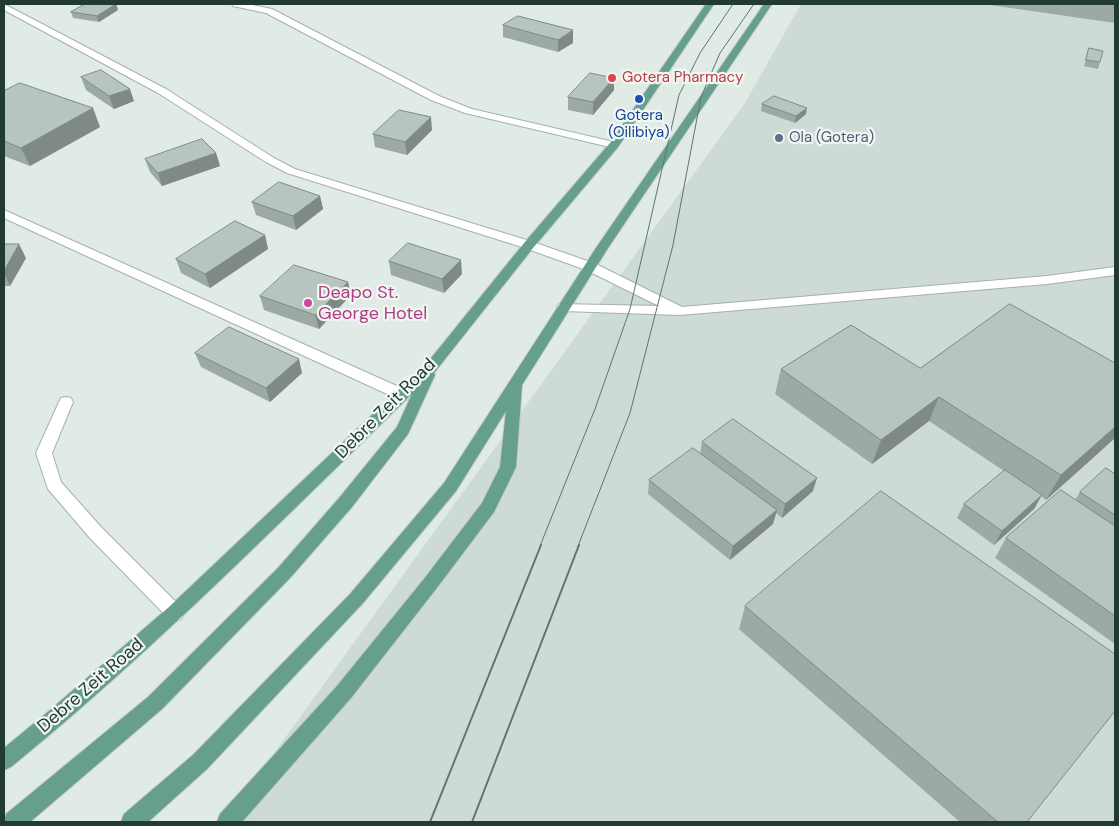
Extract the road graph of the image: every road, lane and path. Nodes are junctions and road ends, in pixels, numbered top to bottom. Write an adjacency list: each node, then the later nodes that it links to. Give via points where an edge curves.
1 (236, 4): 5 (street)
2 (710, 4): 6 (main road, Debre Zeit Road)
3 (768, 4): 9 (main road)
4 (4, 7): 8 (street, via 162,91 291,171)
5 (273, 7): 6 (street, via 362,61 435,98 469,111)
6 (614, 145): 8 (main road, Debre Zeit Road)
7 (4, 214): 15 (street)
8 (529, 246): 9 (street); 13 (main road, Debre Zeit Road)
9 (591, 267): 11 (main road); 12 (street)
10 (1115, 271): 12 (street, via 1047,280)
11 (564, 307): 12 (street); 14 (main road)
12 (680, 311)
13 (433, 365): 15 (main road, Debre Zeit Road); 19 (main road, via 403,430 284,573 155,703)
14 (517, 383): 20 (main road, via 450,487 357,598 200,762); 21 (main road, via 508,467 488,507 344,692)
15 (403, 395): 17 (main road, Debre Zeit Road)
16 (66, 402): 17 (street, via 44,453 54,485 94,532)
17 (175, 613): 18 (main road, Debre Zeit Road)
18 (4, 760)
19 (14, 822)
20 (132, 822)
21 (228, 822)

